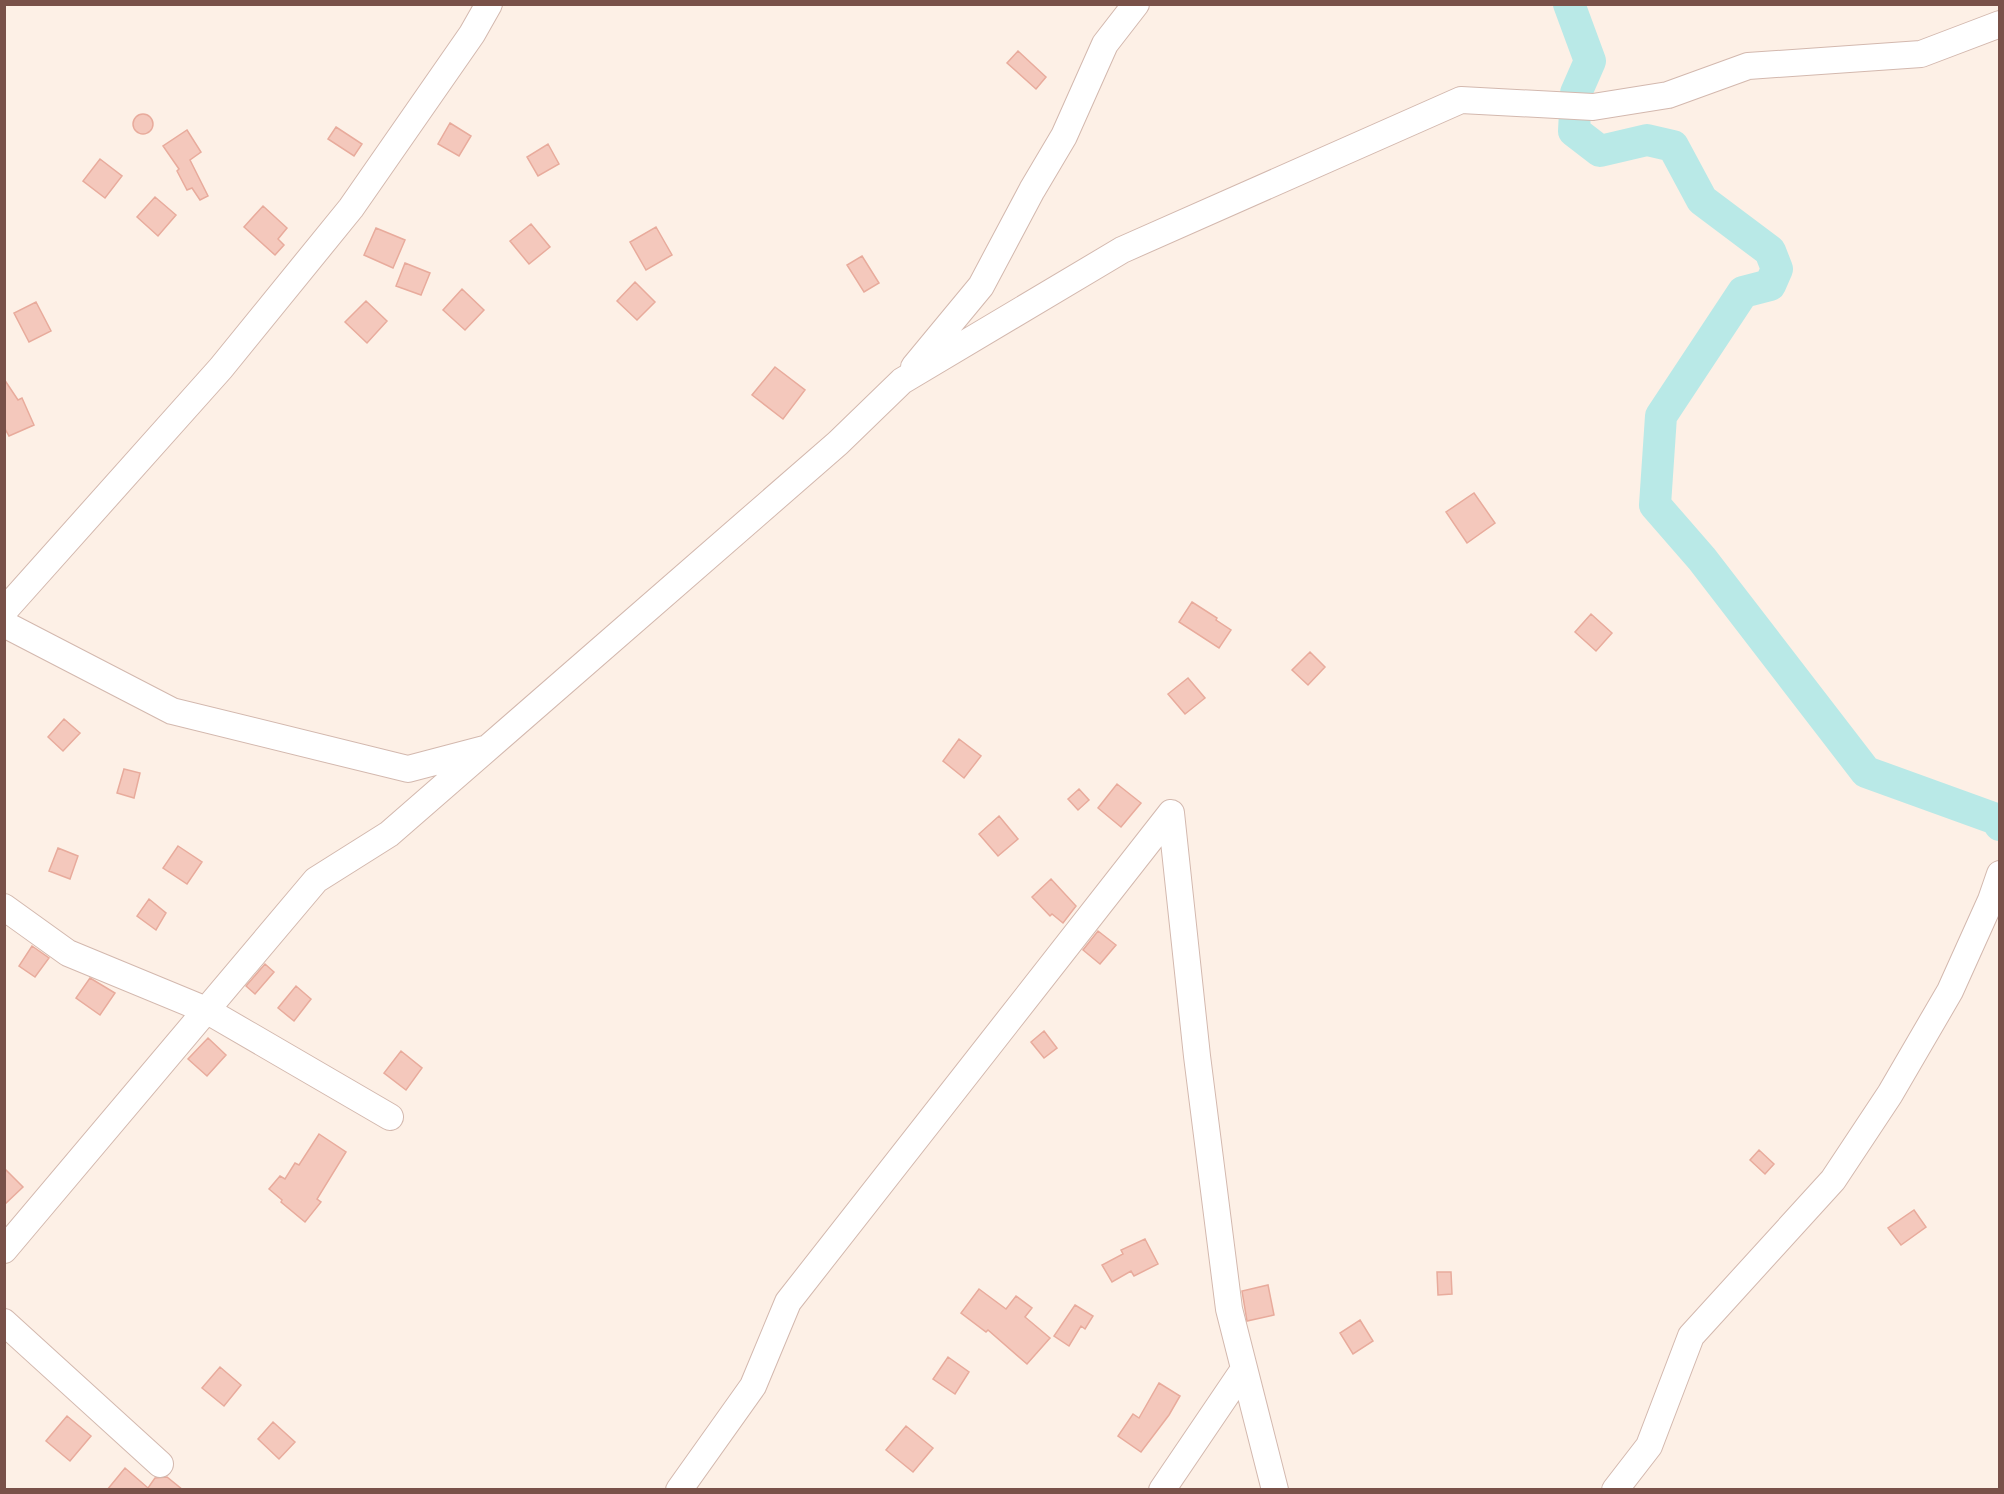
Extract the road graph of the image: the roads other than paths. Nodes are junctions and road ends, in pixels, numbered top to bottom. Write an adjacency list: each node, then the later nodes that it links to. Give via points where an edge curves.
1 (489, 4): 5 (street, via 351,208 221,368)
2 (1136, 4): 4 (street, via 1105,44 1064,136 981,286)
3 (2000, 24): 4 (street, via 1921,54 1748,66 1668,95 1593,107 1461,99 1122,250)
4 (902, 381): 7 (street, via 838,442)
5 (4, 611)
6 (4, 624): 7 (street, via 172,711 408,769)
7 (488, 748): 10 (street, via 389,834 316,880)
8 (2000, 874): 19 (street, via 1950,991 1890,1094 1833,1180 1691,1336 1649,1446)
9 (4, 907): 10 (street, via 68,953)
10 (206, 1010): 11 (street); 12 (street)
11 (390, 1117)
12 (4, 1250)
13 (4, 1322): 15 (street)
14 (1244, 1369): 16 (street, via 1229,1309 1171,813 788,1302 753,1386); 17 (street); 18 (street)
15 (160, 1464)
16 (679, 1490)
17 (1162, 1490)
18 (1275, 1490)
19 (1616, 1490)

